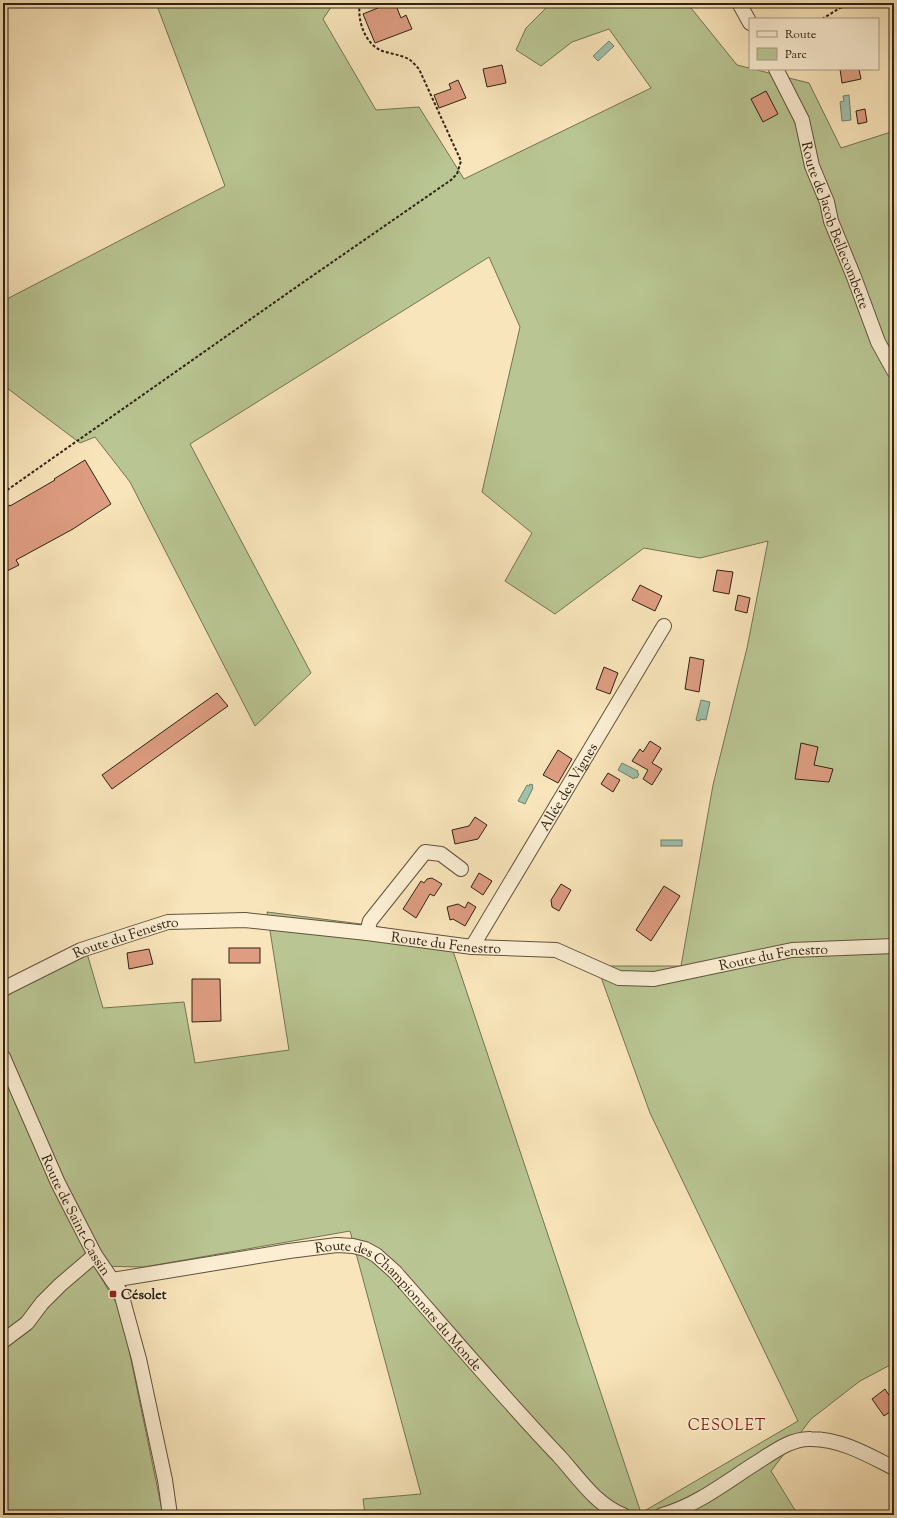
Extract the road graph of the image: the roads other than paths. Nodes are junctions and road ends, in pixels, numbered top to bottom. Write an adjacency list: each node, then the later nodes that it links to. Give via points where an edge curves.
1 (739, 3): 2 (street)
2 (749, 21)
3 (779, 74): 4 (street, Route de Jacob Bellecombette, via 802,120 812,166 827,202 831,221 878,342)
4 (894, 371)
5 (664, 626): 8 (street, Allée des Vignes)
6 (462, 868): 7 (street, via 441,854 425,852 370,921)
7 (367, 933): 8 (street, Route du Fenestro); 10 (street, Route du Fenestro, via 245,920 168,922 81,950)
8 (472, 946): 9 (street, Route du Fenestro, via 556,950 619,978 654,979 792,950)
9 (894, 946)
10 (3, 989)
11 (3, 1057): 12 (street, Route de Saint-Cassin, via 58,1183)
12 (95, 1255): 13 (street, Route de Saint-Cassin); 14 (street, via 42,1303 27,1323)
13 (112, 1280): 16 (street, Route de Saint-Cassin, via 121,1293 138,1359 165,1480); 17 (street, Route des Championnats du Monde, via 336,1245 365,1249 376,1255 394,1272 599,1501)
14 (3, 1342)
15 (894, 1468): 18 (street, via 834,1441 809,1439 786,1446 698,1499)
16 (170, 1515)
17 (623, 1515)
18 (662, 1515)

